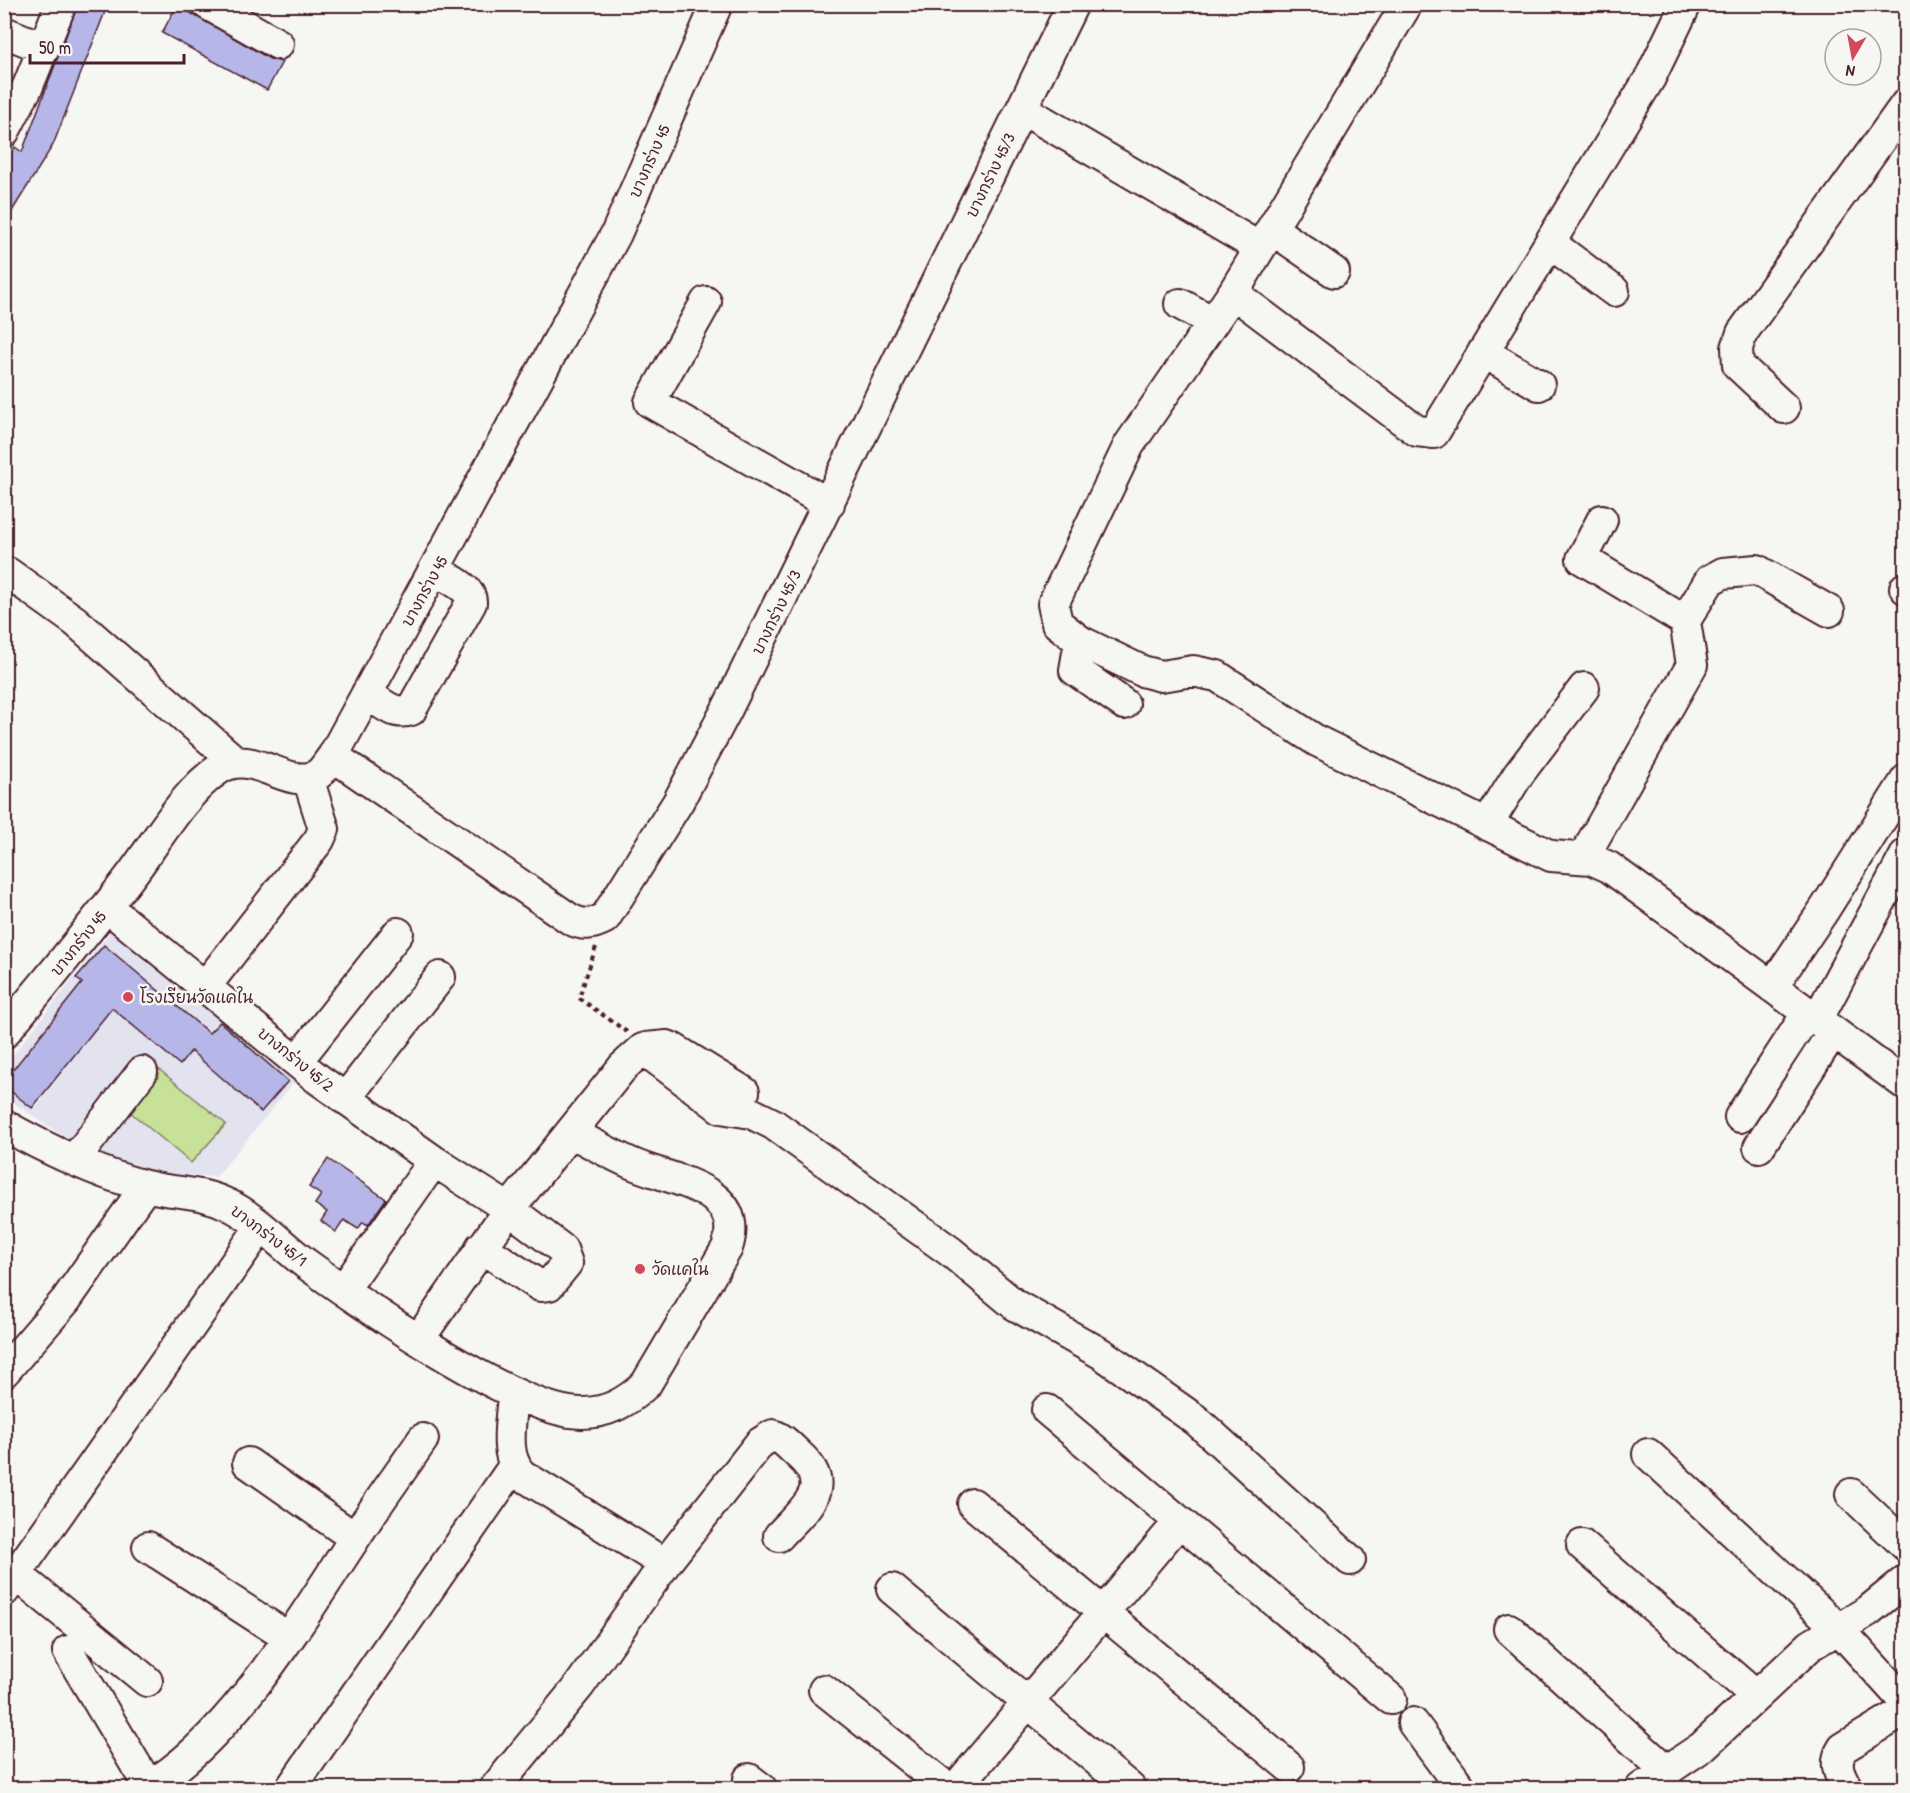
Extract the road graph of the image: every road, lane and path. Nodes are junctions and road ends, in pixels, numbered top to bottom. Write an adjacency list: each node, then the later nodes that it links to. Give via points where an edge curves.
1 (61, 4): 9 (street)
2 (207, 4): 8 (street)
3 (717, 4): 26 (street, บางกร่าง 45, via 616,234)
4 (1073, 4): 11 (street, บางกร่าง 45/3)
5 (1407, 4): 13 (street)
6 (1686, 4): 14 (street, via 1650,78)
7 (4, 32): 9 (street)
8 (278, 44)
9 (44, 48): 12 (street)
10 (1905, 104): 23 (street, via 1742,333 1737,348 1738,365)
11 (1022, 109): 13 (street); 24 (street, บางกร่าง 45/3)
12 (4, 132)
13 (1266, 239): 15 (street); 17 (street)
14 (1550, 243): 16 (street); 21 (street)
15 (1334, 272)
16 (1614, 291)
17 (1233, 293): 20 (street); 21 (street, via 1425,434 1434,433)
18 (706, 302): 24 (street, via 650,402)
19 (1180, 304): 20 (street)
20 (1213, 322): 30 (street, via 1129,445 1053,603 1057,623)
21 (1483, 352): 22 (street)
22 (1539, 385)
23 (1784, 408)
24 (829, 504): 42 (street, บางกร่าง 45/3, via 678,802)
25 (1602, 520): 29 (street, via 1582,558)
26 (435, 570): 32 (street, บางกร่าง 45); 32 (street, via 472,596 466,612 411,710 393,711)
27 (8, 573): 35 (street, via 75,621)
28 (1829, 611): 29 (street, via 1757,570 1741,570 1710,580)
29 (1685, 621): 40 (street, via 1692,664)
30 (1080, 641): 33 (street, via 1075,670); 38 (street, via 1142,671 1161,675 1193,671 1216,676 1317,741)
31 (1584, 688): 38 (street, via 1518,775)
32 (367, 693): 34 (street, บางกร่าง 45)
33 (1124, 704)
34 (333, 756): 36 (street, บางกร่าง 45, via 317,775); 42 (street, via 570,919 581,925)
35 (236, 762): 36 (street); 41 (street, บางกร่าง 45, via 220,768 200,784)
36 (308, 778): 45 (street, via 324,829 319,840)
37 (1905, 780): 46 (street)
38 (1487, 825): 40 (street, via 1551,856)
39 (1905, 854): 47 (street)
40 (1583, 858): 46 (street, via 1609,867)
41 (107, 907): 45 (street, บางกร่าง 45/2); 48 (street, บางกร่าง 45)
42 (605, 918): 49 (path, via 579,998)
43 (398, 933): 50 (street)
44 (440, 977): 54 (street)
45 (205, 987): 50 (street, บางกร่าง 45/2)
46 (1772, 987): 47 (street)
47 (1819, 1022): 52 (street); 55 (street); 58 (street)
48 (4, 1033)
49 (646, 1048): 53 (street, via 674,1049); 57 (street, via 623,1067); 82 (street, via 721,1108 751,1113 773,1124 951,1252 1015,1305 1102,1354 1196,1420)
50 (297, 1061): 54 (street, บางกร่าง 45/2)
51 (142, 1072): 59 (street)
52 (1901, 1076)
53 (744, 1092)
54 (345, 1099): 60 (street, บางกร่าง 45/2)
55 (1740, 1117)
56 (4, 1125): 59 (street, บางกร่าง 45/1)
57 (571, 1132): 62 (street); 68 (street, บางกร่าง 45/1, via 632,1164 682,1180 711,1195 731,1217 731,1236 646,1384 632,1397 601,1412 579,1413)
58 (1759, 1147)
59 (75, 1159): 61 (street, บางกร่าง 45/1)
60 (434, 1161): 62 (street, บางกร่าง 45/2); 65 (street)
61 (146, 1186): 63 (street, บางกร่าง 45/1, via 190,1191 232,1205); 67 (street, via 66,1300)
62 (509, 1209): 64 (street); 64 (street, บางกร่าง 45/2, via 562,1249 567,1263 549,1286 540,1286)
63 (260, 1228): 65 (street, บางกร่าง 45/1); 85 (street)
64 (481, 1247): 66 (street)
65 (344, 1289): 66 (street, บางกร่าง 45/1)
66 (418, 1339): 68 (street, บางกร่าง 45/1)
67 (4, 1372)
68 (513, 1393): 73 (street, via 510,1455)
69 (1047, 1410): 76 (street)
70 (423, 1439): 78 (street)
71 (1648, 1454): 89 (street)
72 (248, 1463): 78 (street)
73 (514, 1466): 83 (street, via 522,1475); 103 (street)
74 (1851, 1494): 80 (street)
75 (973, 1504): 87 (street)
76 (1179, 1522): 87 (street); 95 (street)
77 (779, 1536): 83 (street, via 813,1497 817,1485 809,1464 773,1435 760,1443)
78 (355, 1538): 90 (street)
79 (1582, 1545): 94 (street)
80 (1905, 1546)
81 (148, 1547): 90 (street)
82 (1350, 1560)
83 (665, 1564): 104 (street, via 579,1686)
84 (1905, 1580): 89 (street)
85 (10, 1583): 92 (street)
86 (892, 1589): 96 (street)
87 (1104, 1612): 96 (street); 100 (street)
88 (1509, 1629): 101 (street)
89 (1839, 1629): 94 (street, via 1811,1646); 97 (street)
90 (289, 1638): 102 (street, via 241,1701 198,1747)
91 (68, 1651): 102 (street)
92 (147, 1681)
93 (824, 1690): 105 (street)
94 (1755, 1695): 101 (street, via 1702,1746)
95 (1391, 1699)
96 (1025, 1703): 106 (street); 107 (street)
97 (1905, 1703)
98 (1905, 1710): 110 (street, via 1843,1748 1837,1766)
99 (1413, 1723): 108 (street)
100 (1289, 1767)
101 (1668, 1772): 109 (street)
102 (148, 1788)
103 (291, 1788)
104 (495, 1788)
105 (947, 1788)
106 (956, 1788)
107 (1130, 1788)
108 (1461, 1788)
109 (1641, 1788)
110 (1847, 1788)

